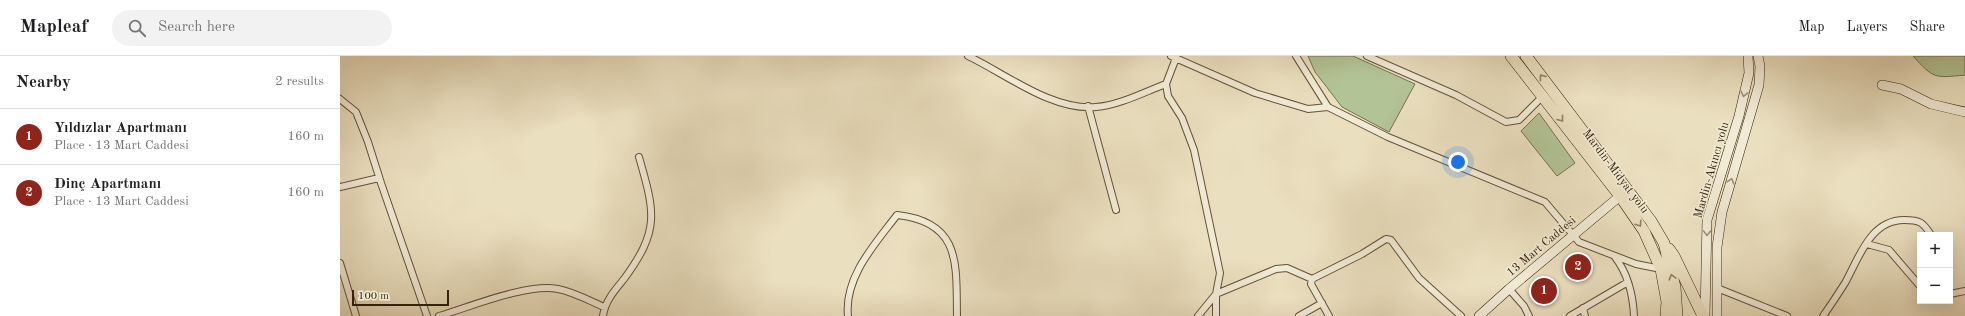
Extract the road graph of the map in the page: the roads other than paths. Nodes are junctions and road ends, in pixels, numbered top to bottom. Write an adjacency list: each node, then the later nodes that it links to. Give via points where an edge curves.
1 (968, 56): 13 (street, via 1035,93 1072,105)
2 (1296, 56): 14 (street)
3 (1367, 56): 11 (street, via 1456,95 1506,122 1519,120)
4 (1511, 56): 11 (highway, Mardin-Midyat yolu)
5 (1526, 56): 23 (highway, Mardin-Midyat yolu, one-way to 5, via 1651,221)
6 (1748, 56): 57 (main road, Mardin-Akıncı yolu, one-way to 57, via 1749,73 1739,116 1707,220)
7 (1758, 56): 31 (main road, Mardin-Akıncı yolu, one-way to 7, via 1717,247 1722,212 1758,85)
8 (1174, 57): 9 (street); 14 (street, via 1255,93 1308,109)
9 (1166, 84): 13 (street, via 1128,99 1096,107); 35 (street, via 1168,96 1182,118 1194,150 1220,273)
10 (1882, 85): 15 (main road, via 1901,88 1932,104)
11 (1543, 96): 19 (highway, Mardin-Midyat yolu, one-way to 19)
12 (340, 99): 17 (street, via 356,112)
13 (1088, 106): 20 (street)
14 (1328, 107): 22 (street, via 1388,137 1545,202)
15 (1965, 112)
16 (638, 158): 37 (street, via 649,193 652,217 650,232 634,264)
17 (379, 178): 18 (street); 40 (street)
18 (340, 187)
19 (1620, 196): 22 (main road, 13 Mart Caddesi); 27 (highway, Mardin-Midyat yolu, one-way to 27, via 1644,231)
20 (1116, 210)
21 (1929, 232): 24 (street, via 1916,220 1897,220 1883,225)
22 (1573, 235): 25 (street, via 1579,242); 32 (main road, 13 Mart Caddesi)
23 (1664, 244): 56 (highway, Mardin-Midyat yolu, one-way to 23, via 1675,287); 57 (highway, via 1674,256)
24 (1867, 244): 30 (street, via 1889,250); 60 (street)
25 (1616, 257): 27 (street); 29 (street)
26 (340, 263): 39 (street)
27 (1661, 269): 55 (highway, Mardin-Midyat yolu)
28 (1312, 278): 35 (street, via 1286,268 1276,269); 36 (street, via 1312,284); 49 (street, via 1362,254 1386,239 1391,240 1419,278)
29 (1628, 282): 38 (street); 54 (street, via 1634,304)
30 (1917, 283)
31 (1717, 288): 58 (main road, Mardin-Akıncı yolu); 59 (street)
32 (1509, 289): 50 (main road, 13 Mart Caddesi); 51 (street)
33 (1965, 291): 34 (street)
34 (1953, 293)
35 (1216, 294): 45 (street); 46 (street)
36 (1322, 303): 47 (street); 48 (street)
37 (604, 307): 41 (street, via 558,289 543,288 511,294); 42 (street)
38 (1583, 308): 52 (street); 53 (street)
39 (356, 316)
40 (427, 316)
41 (438, 316)
42 (603, 316)
43 (848, 316): 44 (street, via 847,307 856,272 864,257 896,215 911,216 935,228 946,237 955,260)
44 (957, 316)
45 (1198, 316)
46 (1216, 316)
47 (1299, 316)
48 (1329, 316)
49 (1461, 316)
50 (1479, 316)
51 (1529, 316)
52 (1570, 316)
53 (1585, 316)
54 (1634, 316)
55 (1666, 316)
56 (1677, 316)
57 (1704, 316)
58 (1717, 316)
59 (1787, 316)
60 (1823, 316)

